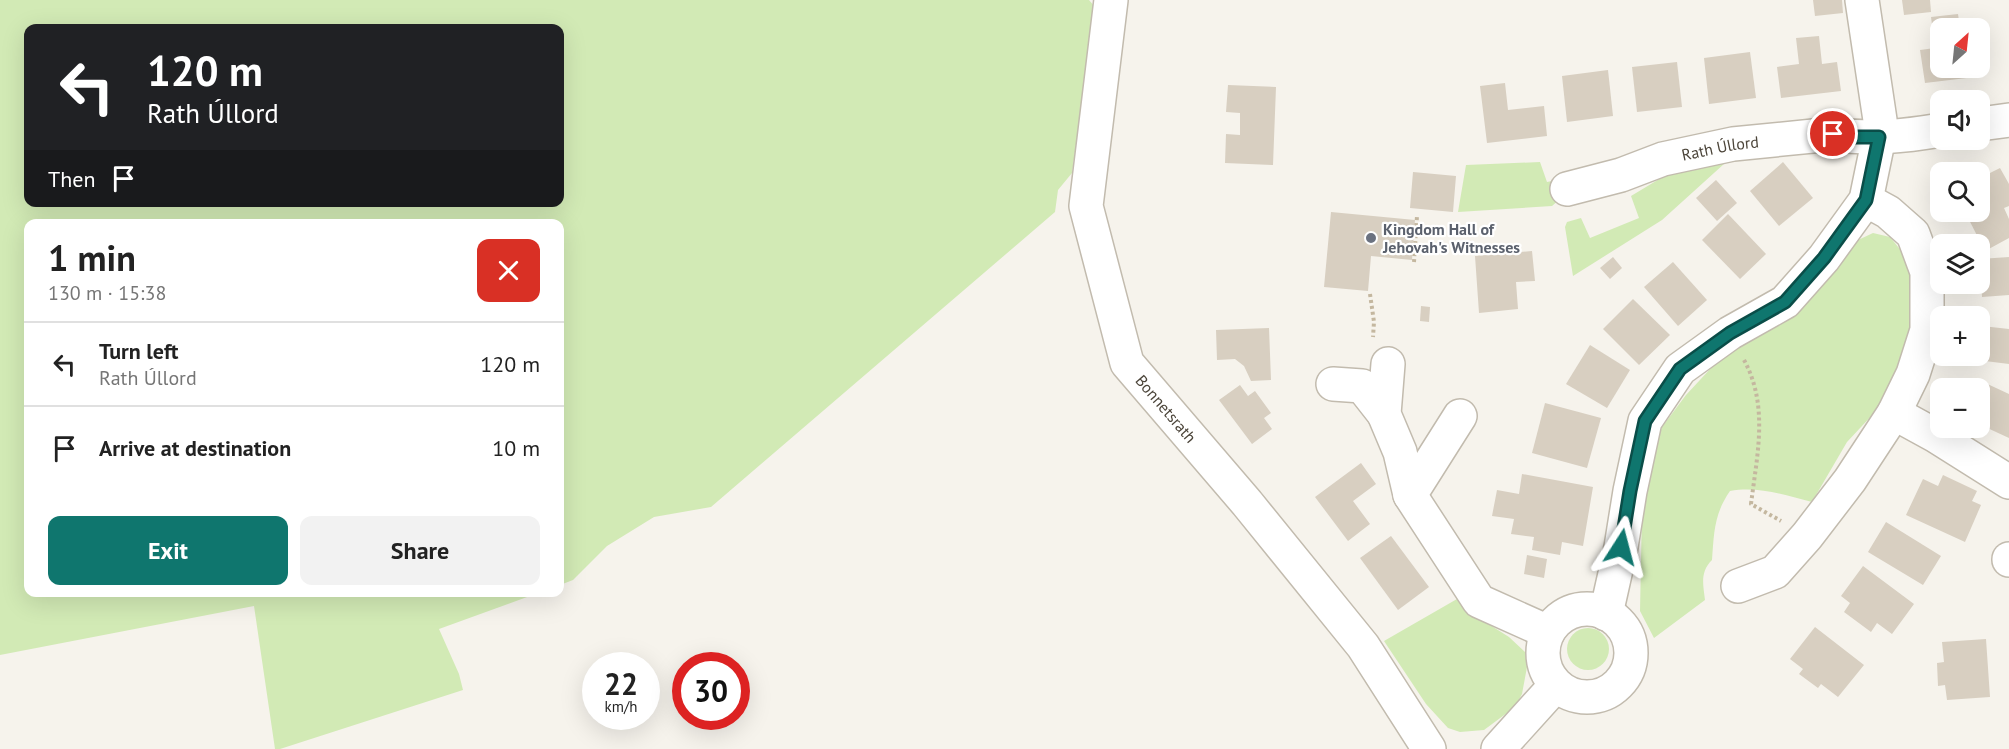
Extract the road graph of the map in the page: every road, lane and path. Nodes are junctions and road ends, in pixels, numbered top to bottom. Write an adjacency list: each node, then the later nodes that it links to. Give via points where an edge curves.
1 (1111, 0): 24 (street, Bonnetsrath, via 1086,206 1127,363 1363,646)
2 (1862, 0): 6 (street, via 1880,120)
3 (2009, 120): 4 (street)
4 (1990, 123)
5 (1930, 131): 6 (street, Rath Úllord)
6 (1879, 137): 7 (street, Rath Úllord, via 1833,134 1733,144 1664,159); 8 (street)
7 (1567, 189)
8 (1866, 200): 11 (street, via 1824,258 1785,302); 14 (street, via 1888,212 1913,234 1927,272 1927,330 1913,374)
9 (1417, 216): 10 (path)
10 (1413, 262)
11 (1730, 333): 19 (path, via 1752,376 1759,403 1751,504); 21 (street, via 1680,369 1645,421)
12 (1388, 364): 15 (street)
13 (1334, 384): 15 (street, via 1362,386)
14 (1894, 413): 17 (street); 19 (street)
15 (1384, 414): 18 (street, via 1400,452)
16 (1460, 416): 18 (street)
17 (2009, 482)
18 (1410, 495): 22 (street, via 1479,601)
19 (1807, 536): 20 (street, via 1775,572)
20 (1738, 586)
21 (1606, 614): 22 (street, via 1593,610 1573,612 1556,622); 23 (street, via 1627,635 1630,658 1622,679 1612,690 1598,696 1582,697)
22 (1548, 633): 23 (street, via 1543,660)
23 (1556, 685): 25 (street)
24 (1429, 749)
25 (1498, 749)

